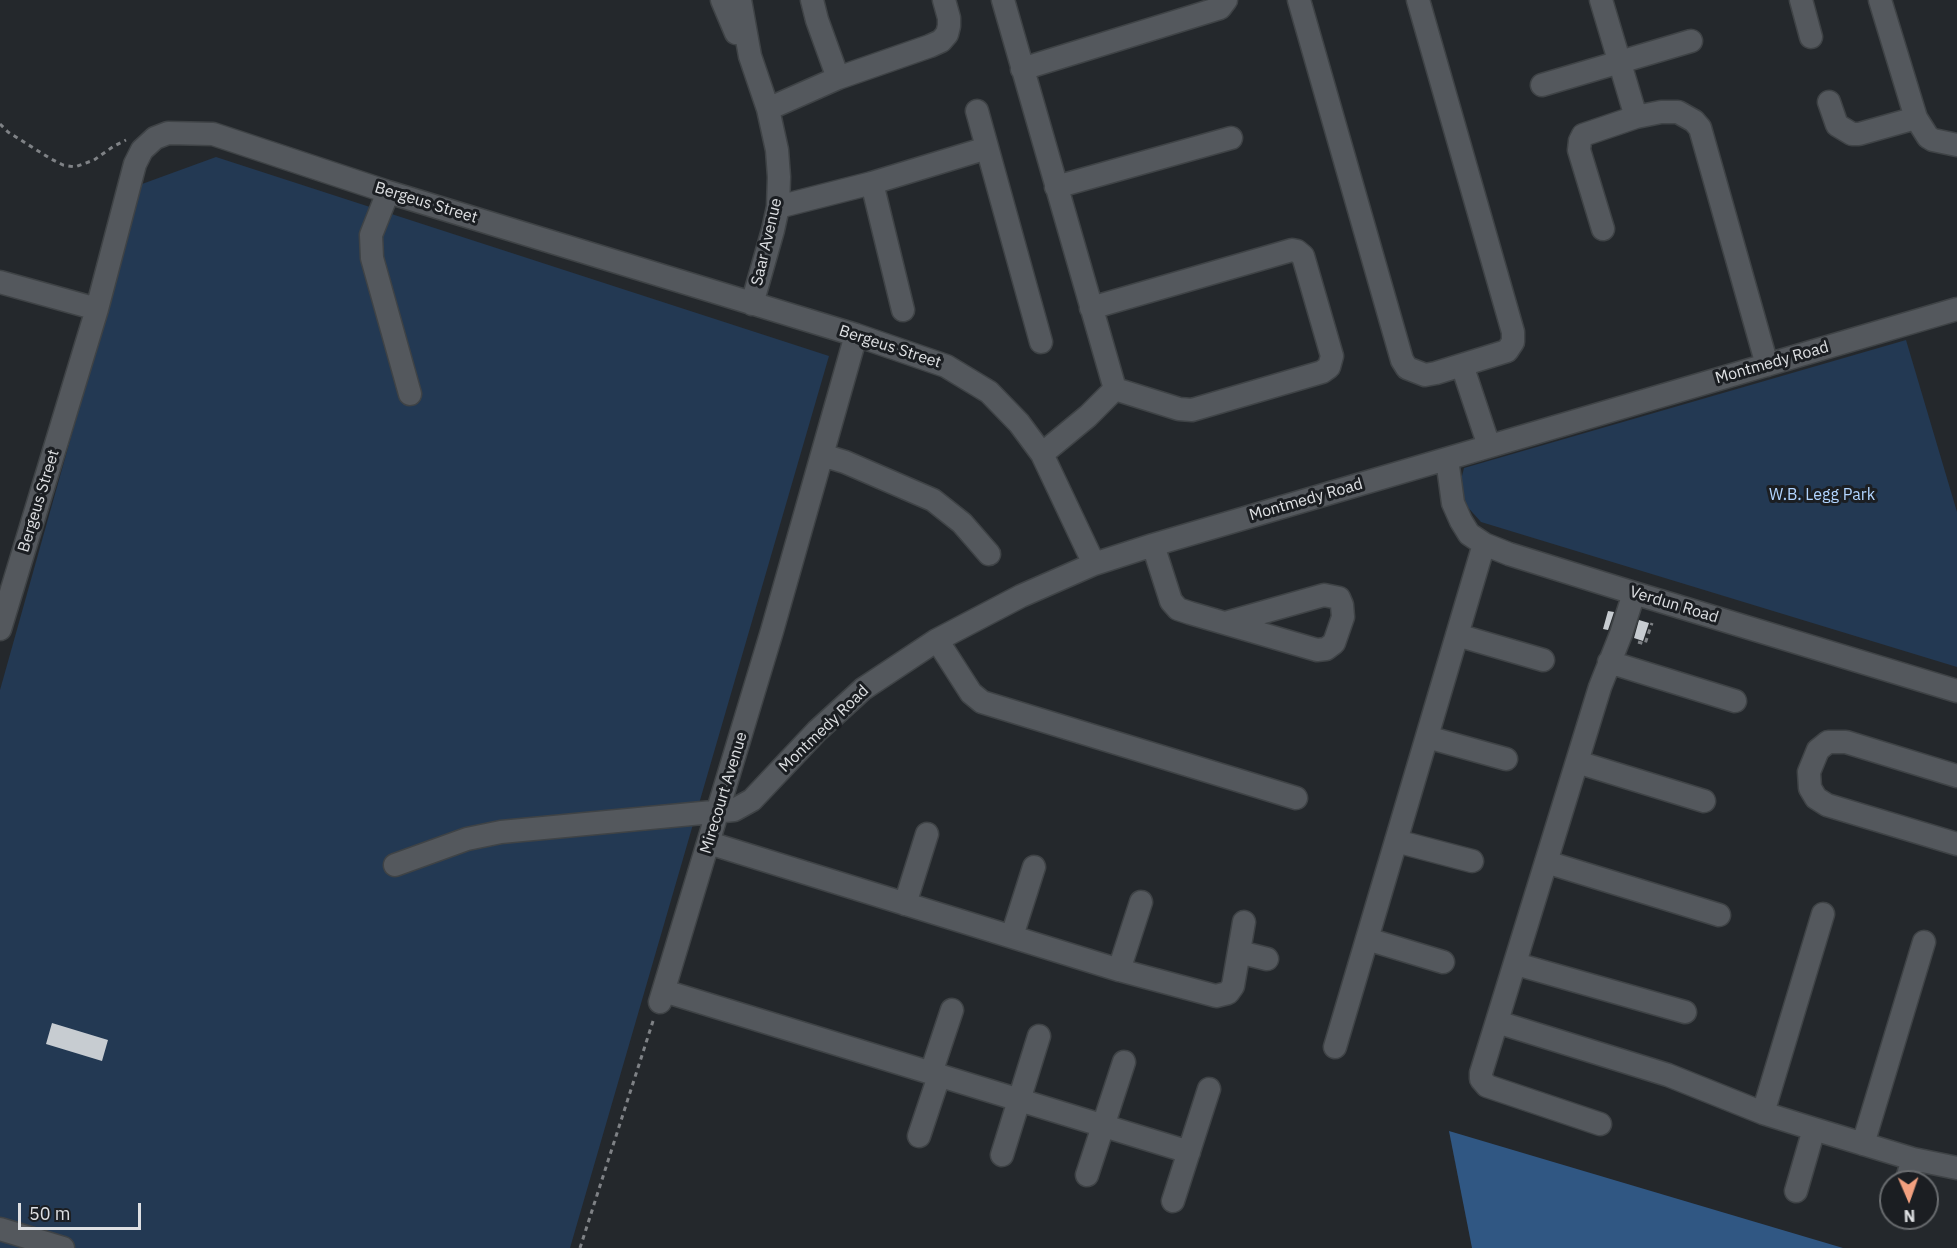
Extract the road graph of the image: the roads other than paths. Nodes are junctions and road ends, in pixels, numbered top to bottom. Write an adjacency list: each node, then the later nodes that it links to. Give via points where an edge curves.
1 (723, 0): 17 (street)
2 (740, 0): 17 (street)
3 (812, 0): 16 (street)
4 (944, 0): 16 (street, via 949,26 940,40)
5 (1003, 0): 15 (street)
6 (1226, 0): 15 (street, via 1220,8)
7 (1299, 0): 40 (street, via 1402,360 1407,368 1425,375)
8 (1418, 0): 40 (street, via 1514,332 1507,351)
9 (1601, 0): 14 (street)
10 (1800, 0): 12 (street)
11 (1880, 0): 23 (street)
12 (1811, 36)
13 (1692, 41): 14 (street)
14 (1619, 63): 18 (street); 22 (street)
15 (1022, 69): 28 (street)
16 (838, 78): 20 (street)
17 (759, 83): 20 (street, Saar Avenue)
18 (1542, 85)
19 (1829, 102): 23 (street, via 1837,125 1852,134)
20 (768, 109): 30 (street, Saar Avenue, via 777,150)
21 (977, 111): 26 (street)
22 (1636, 117): 31 (street, via 1592,131 1580,141 1579,150); 41 (street, via 1678,112 1700,128)
23 (1916, 118): 25 (street, via 1928,137)
24 (1231, 138): 28 (street)
25 (1957, 145)
26 (987, 148): 27 (street); 39 (street)
27 (872, 183): 30 (street); 37 (street)
28 (1056, 187): 34 (street)
29 (388, 192): 33 (street, Bergeus Street); 35 (street, Bergeus Street, via 213,135 168,133 155,138 135,164); 43 (street, via 371,235 372,258)
30 (778, 207): 33 (street, Saar Avenue)
31 (1604, 229)
32 (0, 282): 35 (street)
33 (752, 304): 38 (street, Bergeus Street)
34 (1091, 308): 42 (street); 42 (street, via 1292,250 1303,256 1332,356 1329,367 1322,372 1191,410)
35 (97, 309): 54 (street, Bergeus Street)
36 (1957, 309): 41 (street, Montmedy Road)
37 (903, 310)
38 (856, 335): 45 (street, Bergeus Street, via 946,366 989,392); 46 (street, Mirecourt Avenue)
39 (1041, 342)
40 (1462, 365): 44 (street)
41 (1767, 365): 44 (street, Montmedy Road)
42 (1115, 389): 45 (street)
43 (410, 394)
44 (1489, 446): 47 (street, Montmedy Road)
45 (1042, 454): 51 (street, Bergeus Street)
46 (822, 455): 50 (street, via 933,500 962,523); 67 (street, Mirecourt Avenue)
47 (1447, 459): 48 (street, Verdun Road, via 1461,521); 49 (street, Montmedy Road)
48 (1484, 544): 52 (street, Verdun Road); 55 (street)
49 (1153, 545): 51 (street, Montmedy Road); 53 (street, via 1165,587 1178,609)
50 (989, 554)
51 (1094, 564): 56 (street, Montmedy Road, via 1021,596)
52 (1638, 594): 58 (street, via 1621,634); 58 (street, via 1628,639); 59 (street, Verdun Road)
53 (1225, 623)
54 (0, 628)
55 (1457, 635): 57 (street); 61 (street)
56 (937, 640): 65 (street, via 971,693 982,702); 67 (street, Montmedy Road, via 863,689 752,800)
57 (1543, 660)
58 (1614, 664): 60 (street); 63 (street)
59 (1957, 691)
60 (1735, 701)
61 (1427, 737): 62 (street); 69 (street)
62 (1506, 759)
63 (1581, 764): 66 (street); 73 (street)
64 (1957, 777): 71 (street, via 1846,742 1828,742 1818,750 1809,772 1810,788 1827,805)
65 (1296, 798)
66 (1704, 801)
67 (718, 813): 70 (street, Mirecourt Avenue); 74 (street, Montmedy Road, via 501,832 467,839)
68 (927, 834): 77 (street)
69 (1396, 841): 72 (street); 82 (street)
70 (709, 843): 77 (street); 95 (street, Mirecourt Avenue, via 662,996)
71 (1957, 844)
72 (1472, 861)
73 (1550, 863): 79 (street); 87 (street)
74 (395, 865)
75 (1034, 867): 81 (street)
76 (1141, 903): 88 (street)
77 (905, 904): 81 (street)
78 (1823, 914): 98 (street)
79 (1719, 915)
80 (1244, 922): 84 (street)
81 (1012, 936): 88 (street)
82 (1367, 939): 86 (street); 93 (street)
83 (1924, 942): 103 (street)
84 (1239, 952): 85 (street); 88 (street, via 1233,986 1223,996)
85 (1267, 959)
86 (1443, 962)
87 (1520, 965): 90 (street); 91 (street)
88 (1119, 970)
89 (951, 1010): 95 (street)
90 (1685, 1012)
91 (1502, 1024): 98 (street, via 1668,1075); 99 (street, via 1487,1086)
92 (1039, 1036): 97 (street)
93 (1335, 1047)
94 (1124, 1062): 100 (street)
95 (935, 1074): 97 (street); 102 (street)
96 (1209, 1089): 104 (street)
97 (1019, 1100): 100 (street); 105 (street)
98 (1763, 1113): 101 (street)
99 (1600, 1124)
100 (1103, 1126): 104 (street); 109 (street)
101 (1815, 1129): 103 (street); 110 (street)
102 (919, 1136)
103 (1863, 1144): 106 (street)
104 (1189, 1152): 111 (street)
105 (1002, 1155)
106 (1913, 1159): 107 (street); 108 (street)
107 (1957, 1168)
108 (1910, 1170)
109 (1087, 1175)
110 (1797, 1191)
111 (1173, 1201)
112 (0, 1229): 113 (street)
113 (63, 1248)

